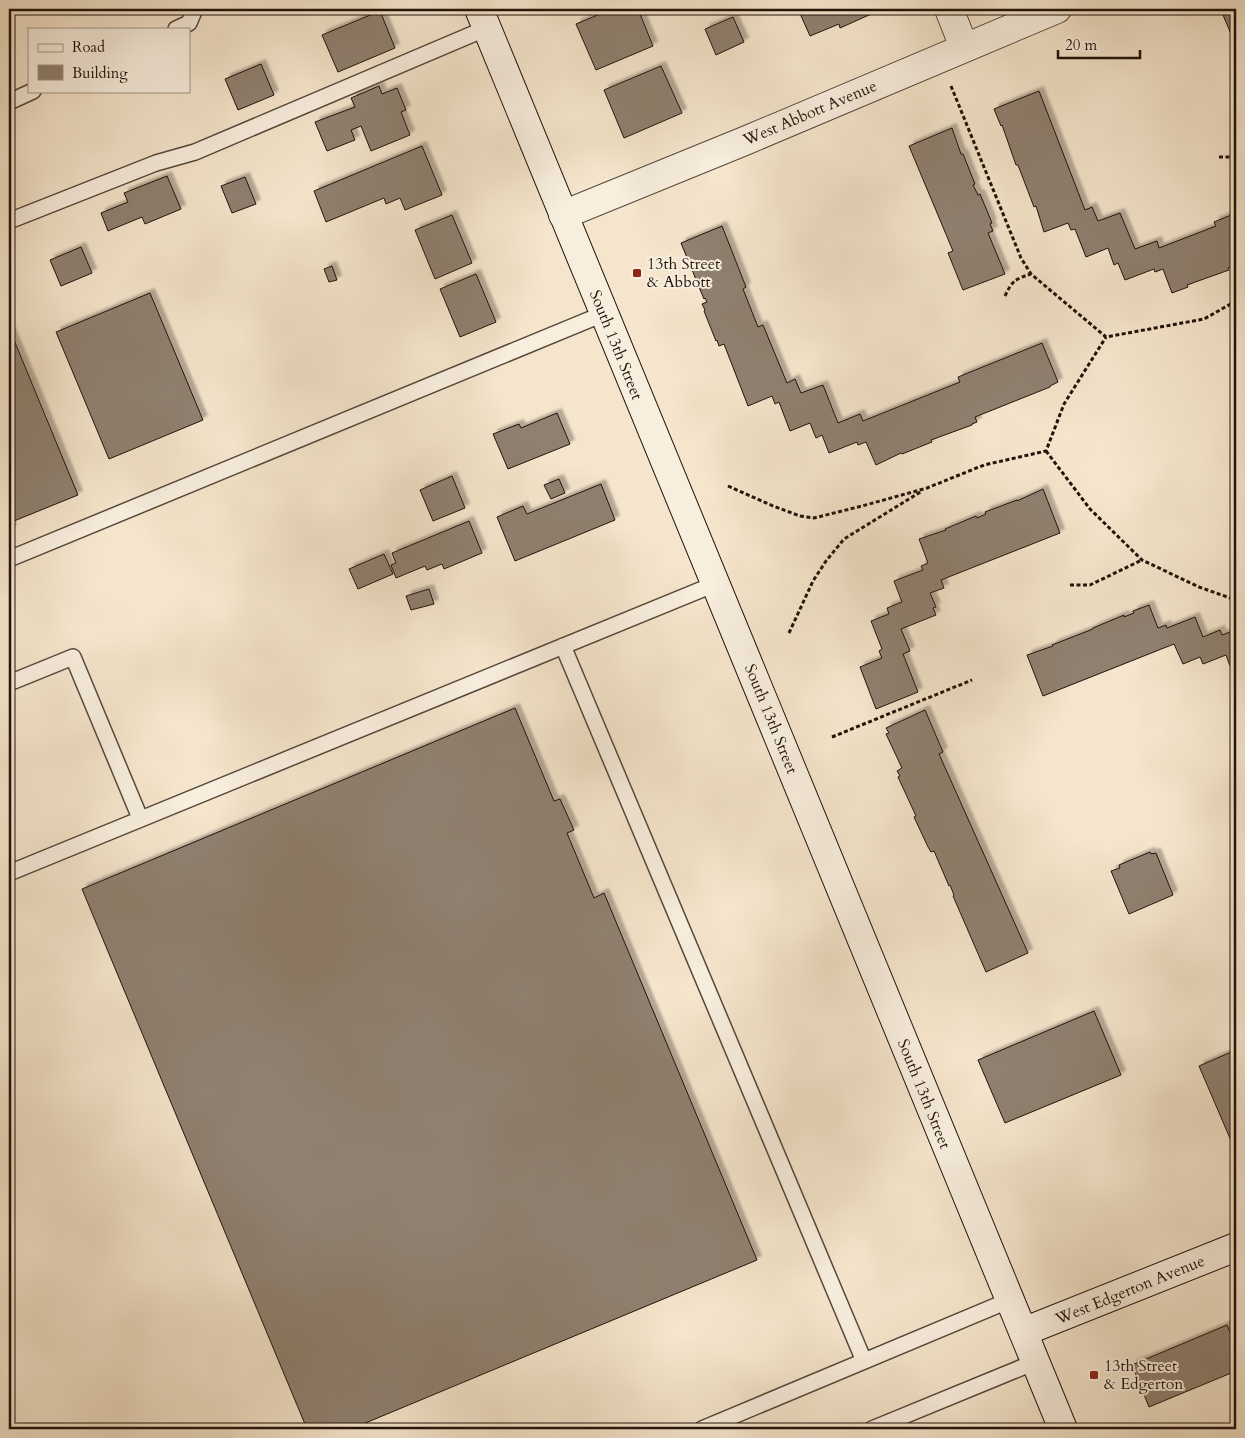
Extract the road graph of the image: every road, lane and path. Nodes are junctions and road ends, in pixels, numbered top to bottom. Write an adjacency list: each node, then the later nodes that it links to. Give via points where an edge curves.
1 (195, 9): 5 (lane, via 188,23)
2 (949, 9): 6 (street)
3 (1057, 9): 6 (street, West Abbott Avenue)
4 (483, 18): 12 (street, South 13th Street); 13 (lane, via 195,152 156,163)
5 (178, 28)
6 (964, 47): 12 (street, West Abbott Avenue)
7 (951, 86): 14 (path, via 1021,258)
8 (31, 92): 9 (lane)
9 (9, 102)
10 (1219, 157): 11 (path)
11 (1236, 157)
12 (563, 214): 17 (street, South 13th Street)
13 (9, 221)
14 (1031, 274): 15 (path, via 1018,278); 18 (path)
15 (1005, 296)
16 (1236, 301): 18 (path, via 1204,319)
17 (603, 314): 22 (lane); 24 (street, South 13th Street)
18 (1106, 336): 19 (path, via 1064,404)
19 (1046, 451): 21 (path, via 984,465); 23 (path, via 1090,509)
20 (728, 486): 21 (path, via 773,506 814,518)
21 (927, 488): 27 (path, via 844,539 813,581)
22 (9, 559)
23 (1142, 560): 25 (path, via 1090,585); 26 (path)
24 (715, 584): 28 (lane); 35 (street, South 13th Street)
25 (1070, 585)
26 (1236, 600)
27 (789, 633)
28 (564, 646): 32 (lane); 37 (lane)
29 (972, 680): 31 (path)
30 (9, 683): 32 (lane, via 73,656)
31 (832, 737)
32 (140, 818): 33 (lane)
33 (9, 873)
34 (1236, 1247): 36 (street, West Edgerton Avenue)
35 (1010, 1300): 36 (street, South 13th Street); 37 (lane)
36 (1023, 1332): 38 (street, South 13th Street)
37 (864, 1361): 39 (lane)
38 (1035, 1362): 40 (lane); 41 (street, South 13th Street)
39 (702, 1429)
40 (872, 1429)
41 (1063, 1429)

